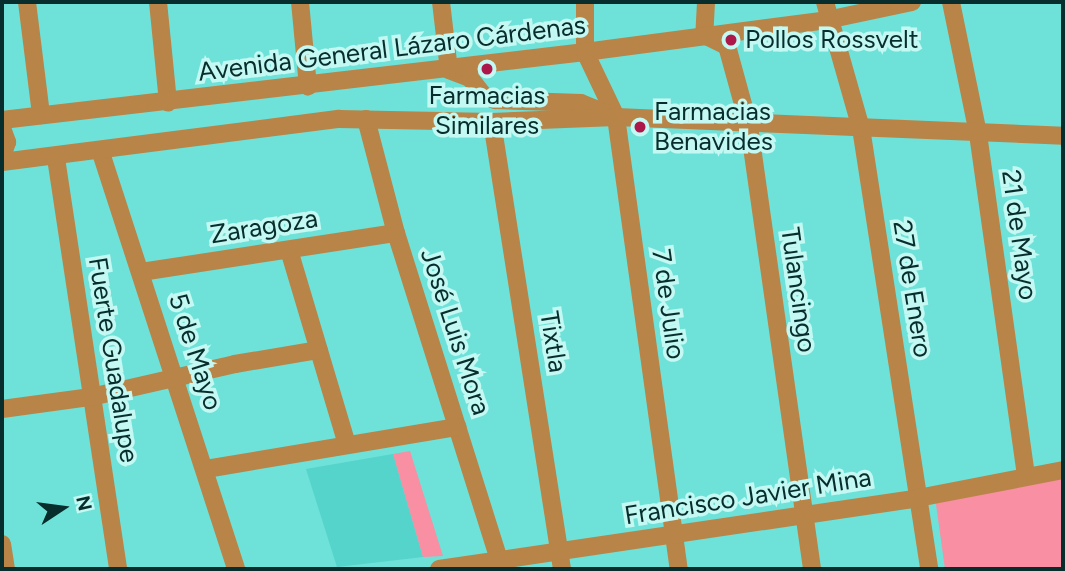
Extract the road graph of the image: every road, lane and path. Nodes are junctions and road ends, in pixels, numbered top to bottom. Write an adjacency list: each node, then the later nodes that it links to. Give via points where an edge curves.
1 (27, 2): 16 (street)
2 (158, 2): 15 (street)
3 (300, 2): 14 (street)
4 (441, 2): 13 (street)
5 (585, 2): 12 (street)
6 (706, 2): 11 (street)
7 (825, 2): 10 (street, 27 de Enero)
8 (912, 2): 10 (street, Avenida General Lázaro Cárdenas)
9 (951, 2): 24 (street, 21 de Mayo)
10 (827, 20): 11 (street, Avenida General Lázaro Cárdenas); 23 (street, 27 de Enero)
11 (704, 35): 12 (street, Avenida General Lázaro Cárdenas); 21 (street, Tulancingo, via 727,46)
12 (584, 52): 13 (street, Avenida General Lázaro Cárdenas); 17 (street, 7 de Julio)
13 (449, 70): 14 (street, Avenida General Lázaro Cárdenas); 17 (street, via 470,79 484,96 495,100 581,103)
14 (308, 87): 15 (street, Avenida General Lázaro Cárdenas)
15 (168, 103): 16 (street, Avenida General Lázaro Cárdenas)
16 (41, 115): 19 (street, Avenida General Lázaro Cárdenas)
17 (616, 117): 20 (street); 21 (street); 43 (street, 7 de Julio)
18 (366, 119): 20 (street); 26 (street, via 327,120); 29 (street, José Luis Mora)
19 (2, 120)
20 (492, 122): 46 (street, Tixtla)
21 (748, 125): 23 (street); 42 (street, Tulancingo)
22 (2, 128): 28 (street, via 7,142)
23 (861, 128): 24 (street); 41 (street, 27 de Enero)
24 (978, 134): 25 (street); 40 (street, 21 de Mayo)
25 (1063, 136)
26 (101, 152): 27 (street); 31 (street, 5 de Mayo)
27 (56, 158): 28 (street); 34 (street, Fuerte Guadalupe)
28 (2, 160)
29 (396, 233): 30 (street, Zaragoza); 36 (street, José Luis Mora)
30 (289, 250): 31 (street, Zaragoza); 32 (street)
31 (141, 272): 33 (street, 5 de Mayo)
32 (319, 350): 33 (street); 37 (street)
33 (175, 378): 34 (street); 38 (street, 5 de Mayo)
34 (91, 397): 35 (street); 48 (street, Fuerte Guadalupe)
35 (2, 409)
36 (458, 427): 37 (street); 45 (street, José Luis Mora)
37 (347, 445): 38 (street)
38 (206, 468): 49 (street, 5 de Mayo)
39 (1063, 470): 40 (street, Francisco Javier Mina)
40 (1026, 476): 41 (street, Francisco Javier Mina)
41 (918, 498): 42 (street, Francisco Javier Mina); 53 (street, 27 de Enero)
42 (804, 515): 43 (street, Francisco Javier Mina); 52 (street, Tulancingo)
43 (673, 533): 46 (street, Francisco Javier Mina); 51 (street, 7 de Julio)
44 (2, 544): 47 (street)
45 (499, 559): 46 (street, Francisco Javier Mina); 50 (street, Francisco Javier Mina)
46 (561, 561)
47 (6, 569)
48 (118, 569)
49 (236, 569)
50 (439, 569)
51 (679, 569)
52 (812, 569)
53 (929, 569)

